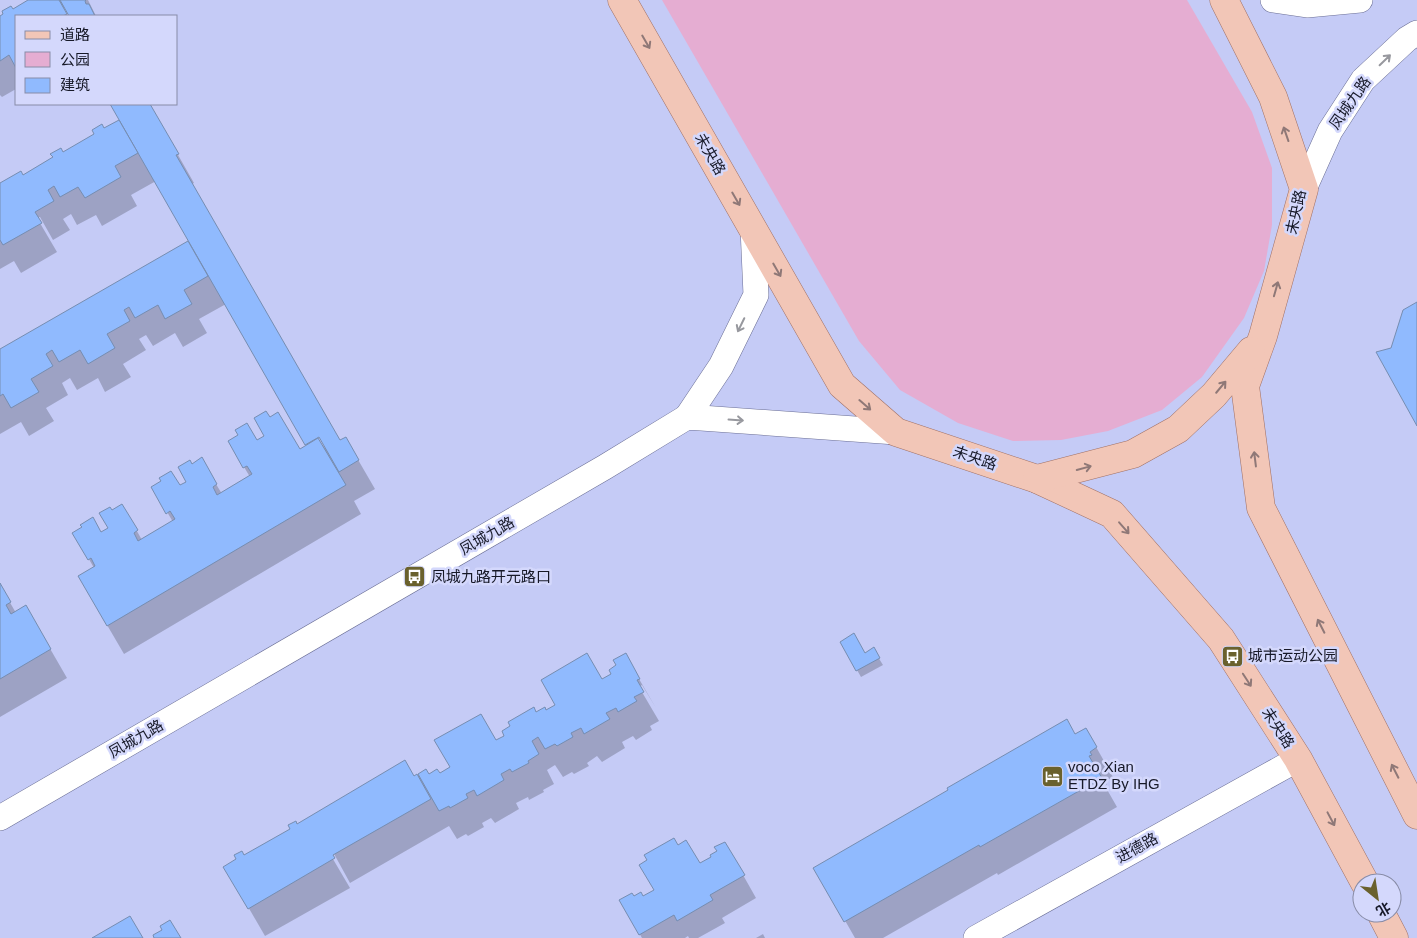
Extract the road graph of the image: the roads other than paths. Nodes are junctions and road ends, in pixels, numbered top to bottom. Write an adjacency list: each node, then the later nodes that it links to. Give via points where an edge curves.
1 (622, 0): 7 (main road, 未央路, one-way to 7)
2 (1224, 0): 6 (main road, 未央路, one-way to 2, via 1273,97)
3 (1273, 0): 4 (street, via 1307,5)
4 (1360, 0)
5 (1417, 33): 6 (street, 凤城九路, one-way to 5, via 1330,132 1364,80)
6 (1304, 189): 8 (main road, 未央路, one-way to 6)
7 (753, 228): 9 (street, one-way to 9, via 756,295 720,366); 10 (main road, 未央路, one-way to 10, via 842,385)
8 (1263, 336): 11 (main road, one-way to 8, via 1132,454 1178,428 1214,395); 13 (main road, 未央路, one-way to 8, via 1261,508 1245,386)
9 (687, 417): 10 (street, one-way to 10); 14 (street, 凤城九路)
10 (896, 432): 11 (main road, 未央路)
11 (1037, 480): 12 (main road, 未央路, one-way to 12, via 1112,514 1220,639)
12 (1298, 758): 15 (main road, 未央路, one-way to 15); 17 (street, 进德路)
13 (1417, 815)
14 (0, 818)
15 (1360, 873)
16 (1386, 923): 18 (main road)
17 (976, 938)
18 (1394, 938)

